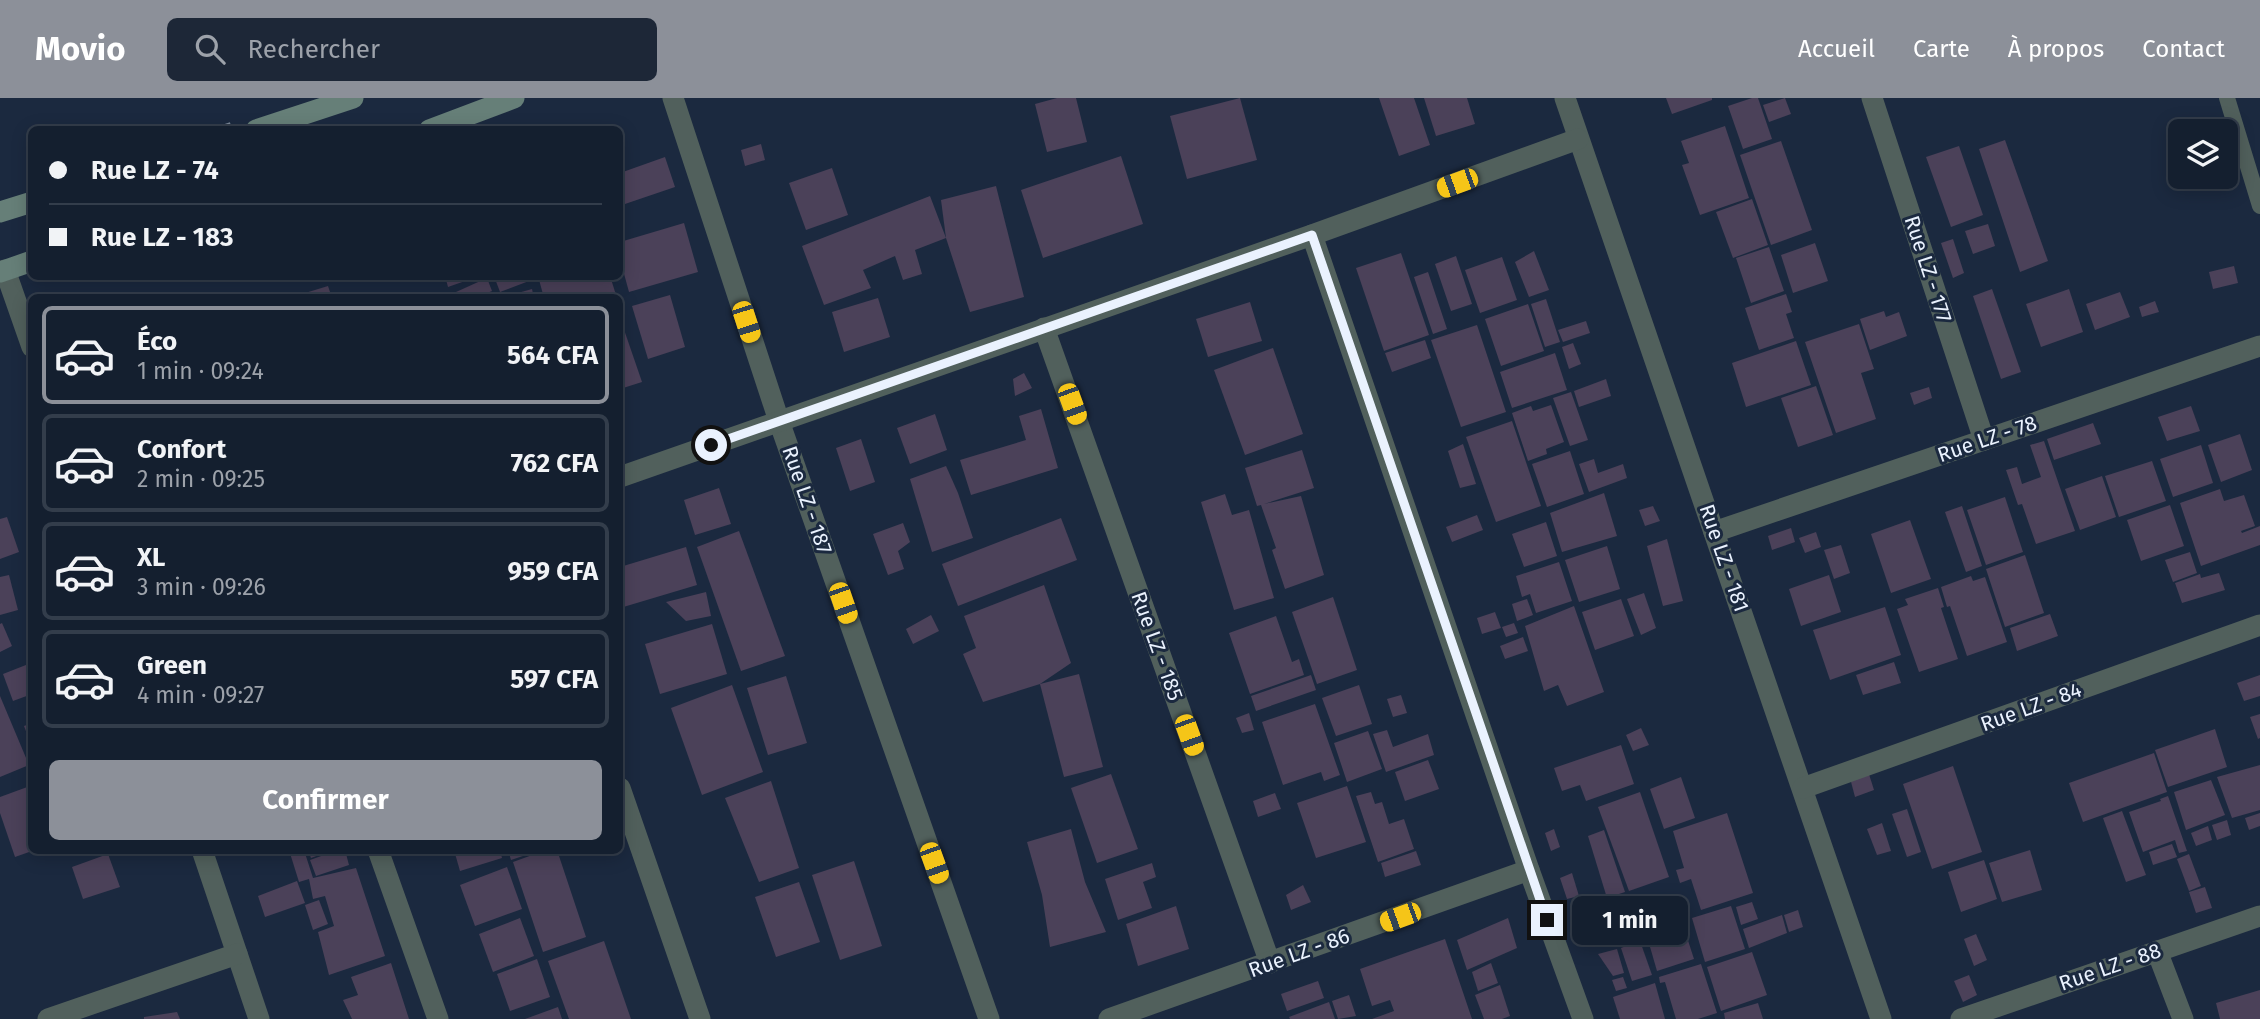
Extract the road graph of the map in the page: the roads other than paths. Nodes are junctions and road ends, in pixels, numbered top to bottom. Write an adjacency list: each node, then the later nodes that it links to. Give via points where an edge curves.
1 (353, 98): 7 (main road)
2 (514, 98): 8 (main road)
3 (673, 98): 19 (street, Rue LZ - 187)
4 (1565, 98): 9 (street, Rue LZ - 181)
5 (1872, 98): 20 (street, Rue LZ - 177)
6 (2227, 98): 11 (lane)
7 (268, 126)
8 (440, 126)
9 (1578, 139): 13 (street); 22 (street, Rue LZ - 181)
10 (28, 203): 12 (main road)
11 (2260, 206)
12 (0, 212)
13 (1312, 235): 16 (street); 28 (street)
14 (28, 262): 15 (main road)
15 (3, 271): 17 (street)
16 (1044, 328): 19 (street); 32 (street, Rue LZ - 185)
17 (28, 337)
18 (2260, 347): 20 (street, Rue LZ - 78)
19 (779, 421): 21 (street); 37 (street, Rue LZ - 187)
20 (1984, 440): 22 (street, Rue LZ - 78)
21 (623, 476)
22 (1714, 532): 24 (street, Rue LZ - 181)
23 (2260, 625): 24 (street, Rue LZ - 84)
24 (1803, 788): 40 (street, Rue LZ - 181)
25 (623, 797): 36 (street)
26 (203, 854): 31 (street)
27 (379, 854): 35 (street)
28 (1529, 870): 32 (street, Rue LZ - 86); 39 (street)
29 (2260, 916): 30 (street, Rue LZ - 88)
30 (2157, 951): 41 (street, Rue LZ - 88); 42 (street)
31 (237, 954): 33 (street); 34 (street)
32 (1270, 963): 38 (street, Rue LZ - 86)
33 (48, 1019)
34 (260, 1019)
35 (438, 1019)
36 (701, 1019)
37 (989, 1019)
38 (1109, 1019)
39 (1583, 1019)
40 (1881, 1019)
41 (1961, 1019)
42 (2183, 1019)

